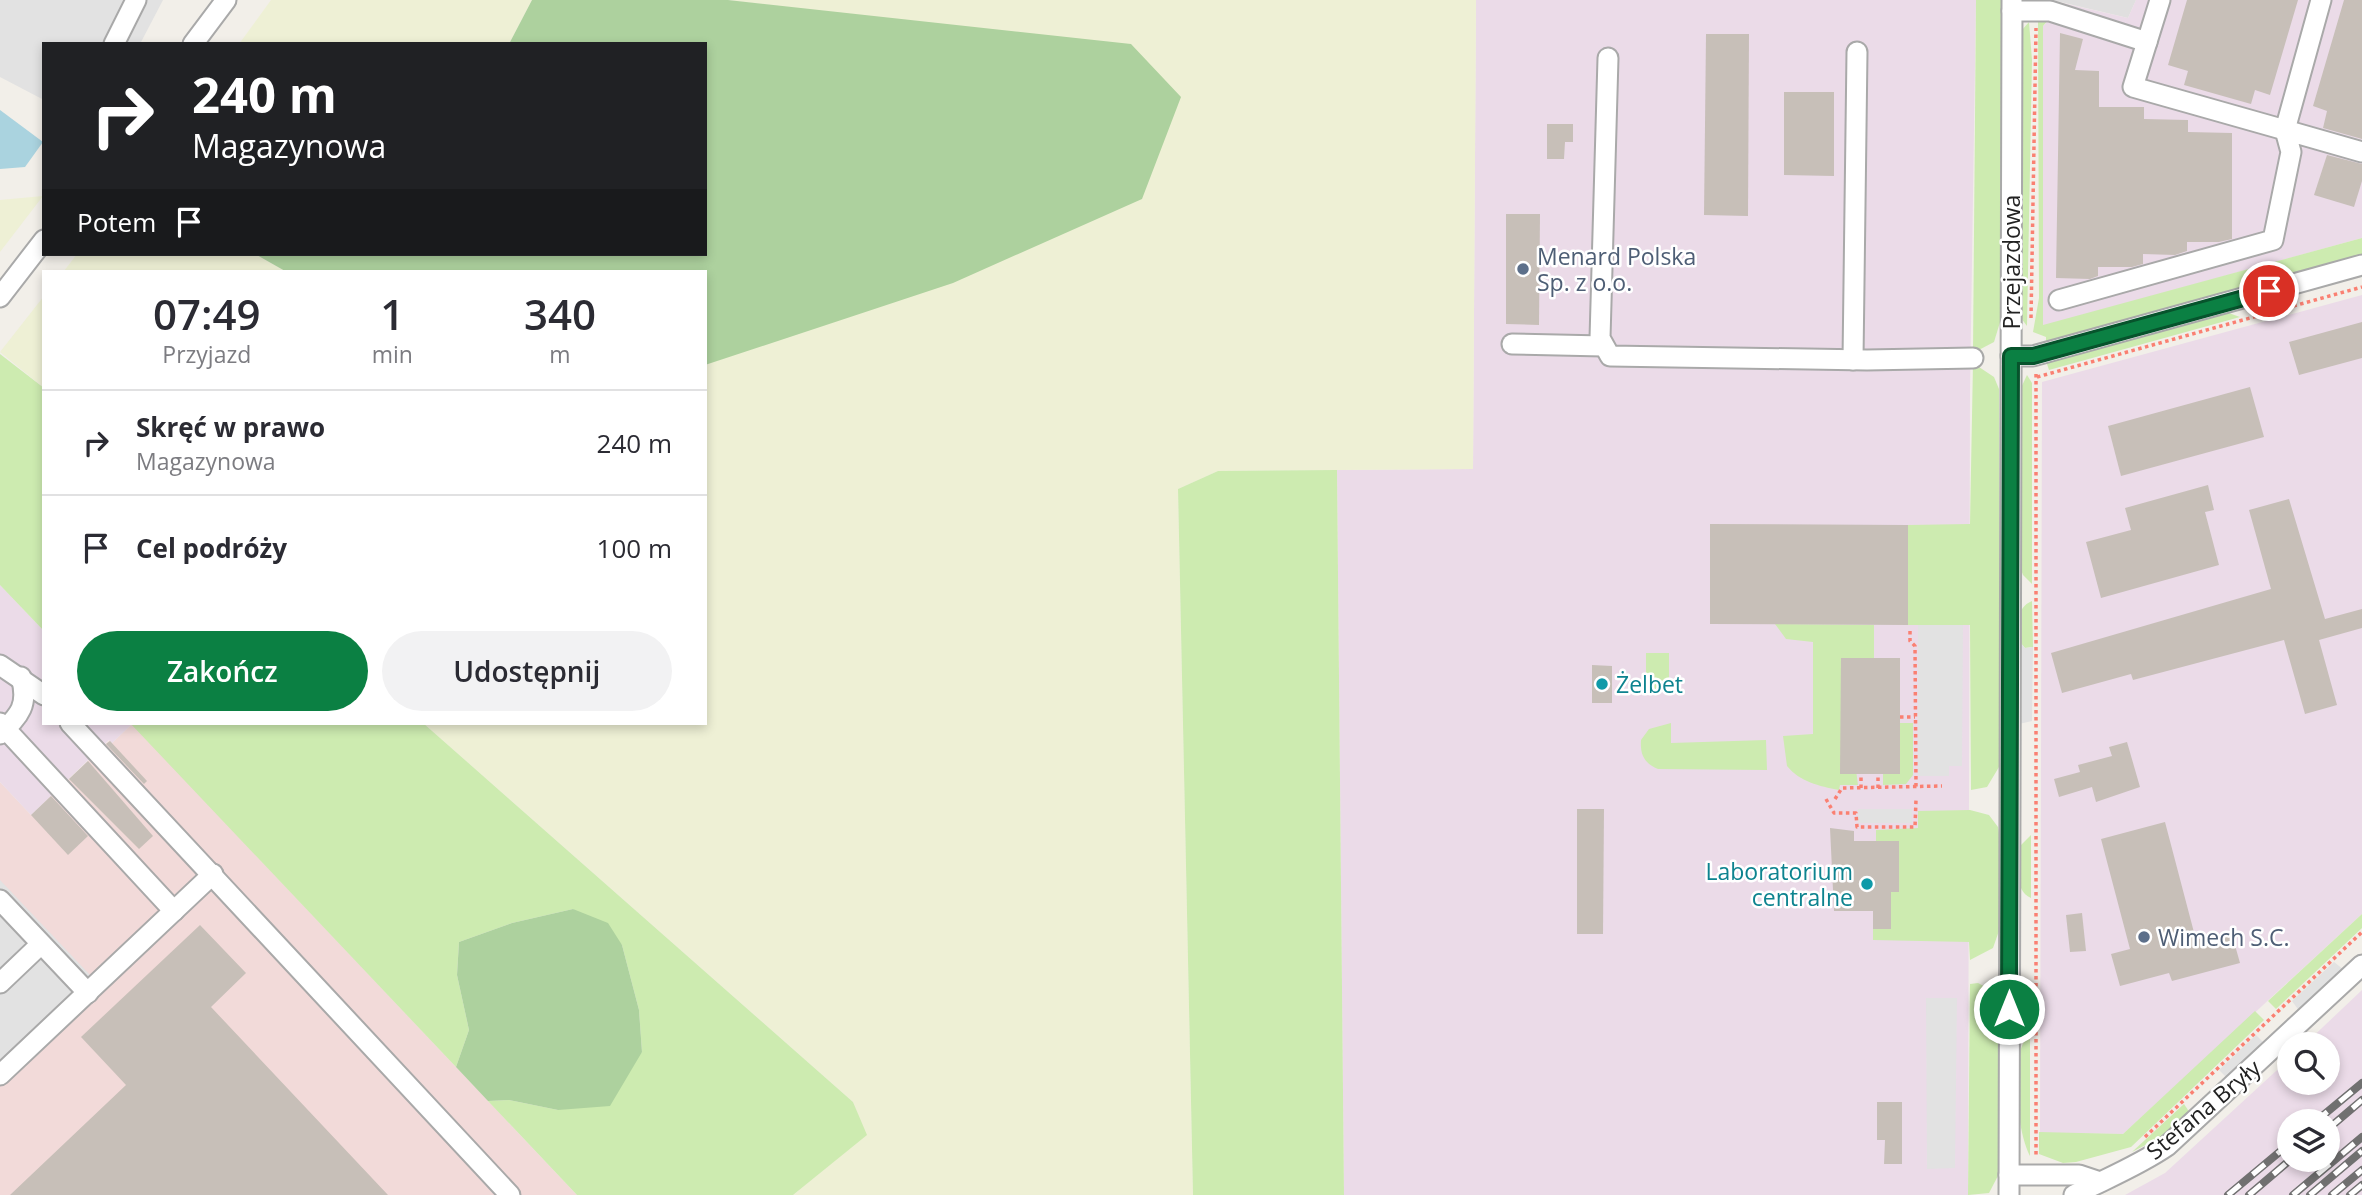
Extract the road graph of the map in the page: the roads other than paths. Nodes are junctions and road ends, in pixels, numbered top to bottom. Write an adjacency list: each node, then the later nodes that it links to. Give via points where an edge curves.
1 (136, 0): 6 (street)
2 (226, 0): 7 (street)
3 (2160, 0): 8 (street)
4 (2321, 0): 11 (street)
5 (2012, 6): 8 (street, via 2050,11); 19 (street, Przejazdowa)
6 (115, 42)
7 (194, 42)
8 (2147, 42): 11 (street, via 2133,87)
9 (1857, 52): 21 (street)
10 (1608, 58): 18 (street, via 1600,290)
11 (2285, 130): 12 (street); 16 (street, via 2291,152 2273,240)
12 (2362, 152)
13 (42, 243): 15 (street)
14 (2362, 265): 19 (street, via 2033,356)
15 (6, 289)
16 (2059, 299)
17 (1512, 344): 18 (street)
18 (1603, 346): 21 (street, via 1610,356)
19 (2011, 356): 36 (street, Przejazdowa)
20 (1973, 358): 21 (street)
21 (1853, 360)
22 (0, 665): 23 (street)
23 (21, 677): 24 (street); 26 (street, via 24,705 20,715)
24 (42, 693)
25 (72, 725): 27 (street)
26 (2, 729): 29 (street)
27 (214, 874): 29 (street); 37 (street)
28 (0, 900): 30 (street)
29 (174, 911): 33 (street)
30 (41, 944): 32 (street); 33 (street)
31 (2362, 965): 35 (street, Stefana Bryły, via 2189,1128 2145,1160)
32 (0, 983)
33 (88, 993): 34 (street)
34 (0, 1075)
35 (2096, 1181): 36 (street, via 2079,1175); 38 (street, Stefana Bryły)
36 (2009, 1185)
37 (510, 1195)
38 (2074, 1195)

